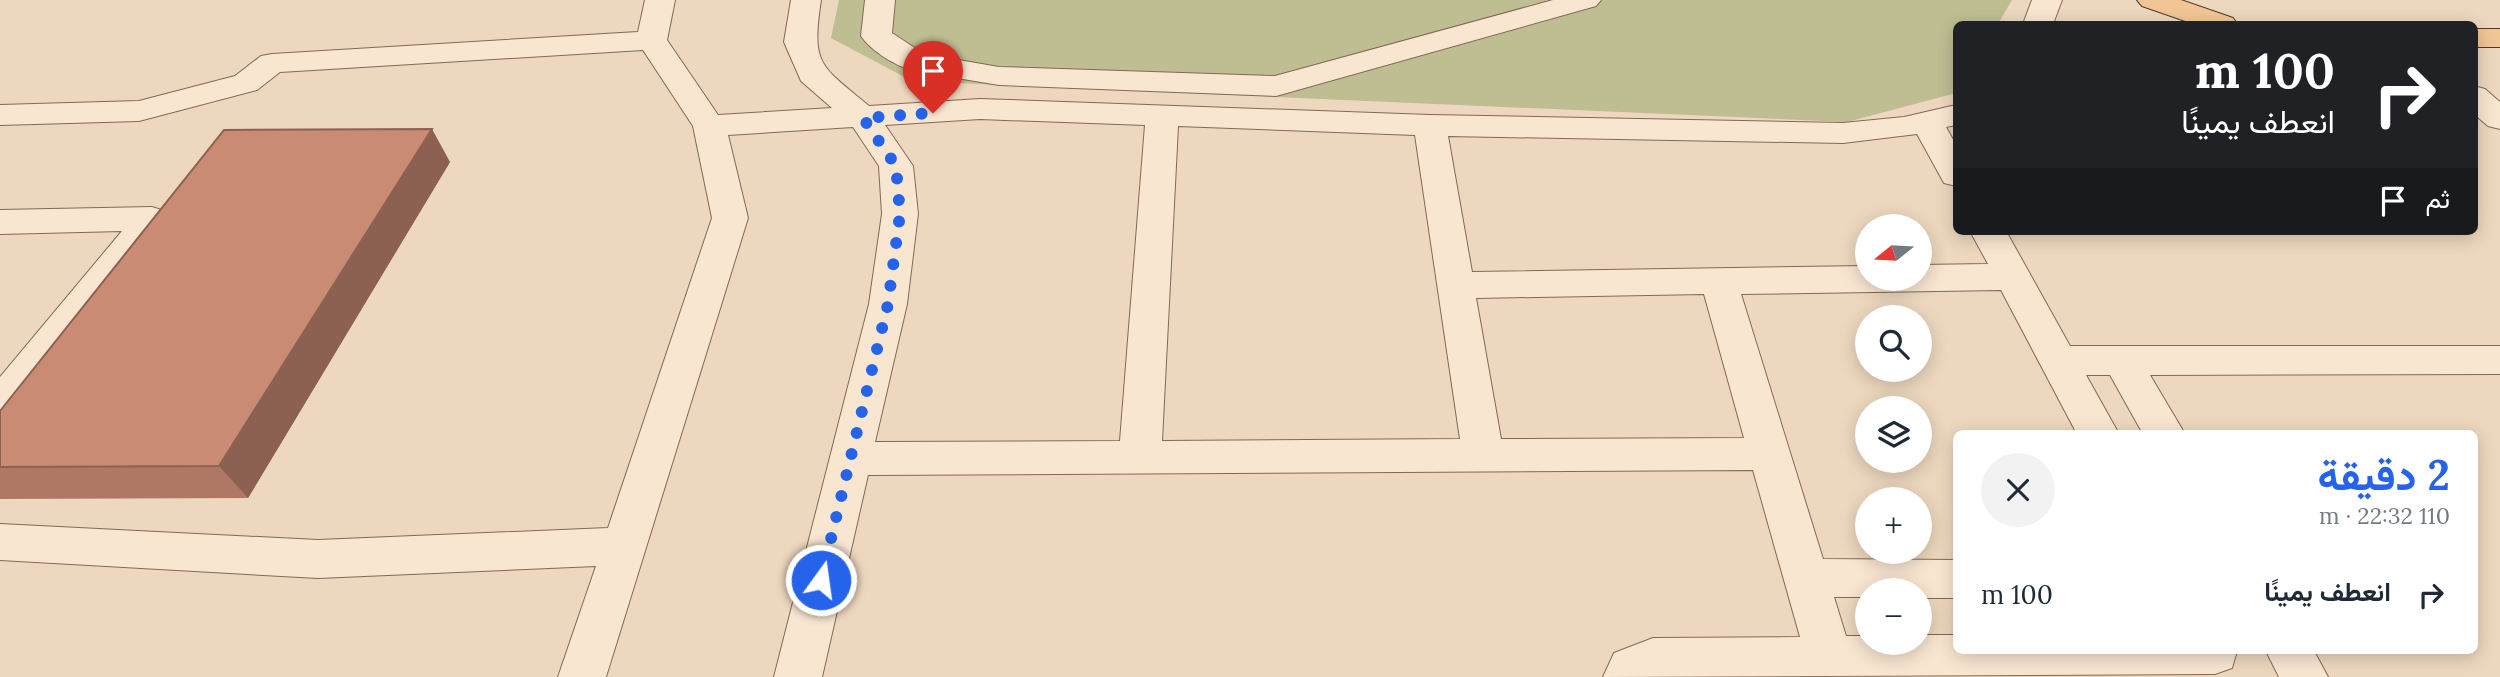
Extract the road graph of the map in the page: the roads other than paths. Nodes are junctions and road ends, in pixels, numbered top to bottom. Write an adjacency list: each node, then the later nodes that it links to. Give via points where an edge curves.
1 (660, 0): 12 (street)
2 (806, 0): 18 (street, via 799,42 811,74)
3 (880, 0): 4 (street, via 876,36 915,62 999,76 1276,86)
4 (1586, 0)
5 (2047, 0): 8 (street)
6 (2152, 0): 7 (main road)
7 (2191, 8): 9 (main road)
8 (2039, 21)
9 (2216, 21)
10 (2478, 38): 11 (main road)
11 (2500, 38)
12 (652, 40): 16 (street, via 272,63 246,83 139,111); 22 (street)
13 (2478, 82): 14 (street)
14 (2500, 82)
15 (2478, 100): 20 (street)
16 (0, 115)
17 (1162, 116): 18 (street, via 980,109); 21 (street); 37 (street)
18 (863, 118): 22 (street); 38 (street, via 896,166 900,214 888,304)
19 (1942, 118): 21 (street, via 1843,133); 23 (street)
20 (2500, 119)
21 (1430, 125): 28 (street)
22 (709, 126): 40 (street, via 730,218)
23 (1953, 163)
24 (0, 222): 32 (street, via 152,219)
25 (1990, 235): 26 (street)
26 (2013, 277): 27 (street); 30 (street)
27 (1719, 282): 28 (street); 35 (street)
28 (1455, 285): 36 (street)
29 (2500, 360): 31 (street)
30 (2059, 361): 31 (street); 33 (street)
31 (2122, 361): 34 (street)
32 (0, 405)
33 (2096, 430)
34 (2162, 430)
35 (1770, 454): 36 (street); 41 (street)
36 (1483, 455): 37 (street)
37 (1140, 457): 38 (street)
38 (850, 459): 47 (street)
39 (0, 542): 40 (street, via 318,559)
40 (626, 546): 46 (street)
41 (1806, 578): 42 (street); 44 (street)
42 (1953, 579)
43 (2291, 654): 49 (street)
44 (1829, 656): 45 (street); 48 (street, via 1653,659 1631,668)
45 (2218, 660)
46 (582, 677)
47 (798, 677)
48 (1627, 677)
49 (2304, 677)

